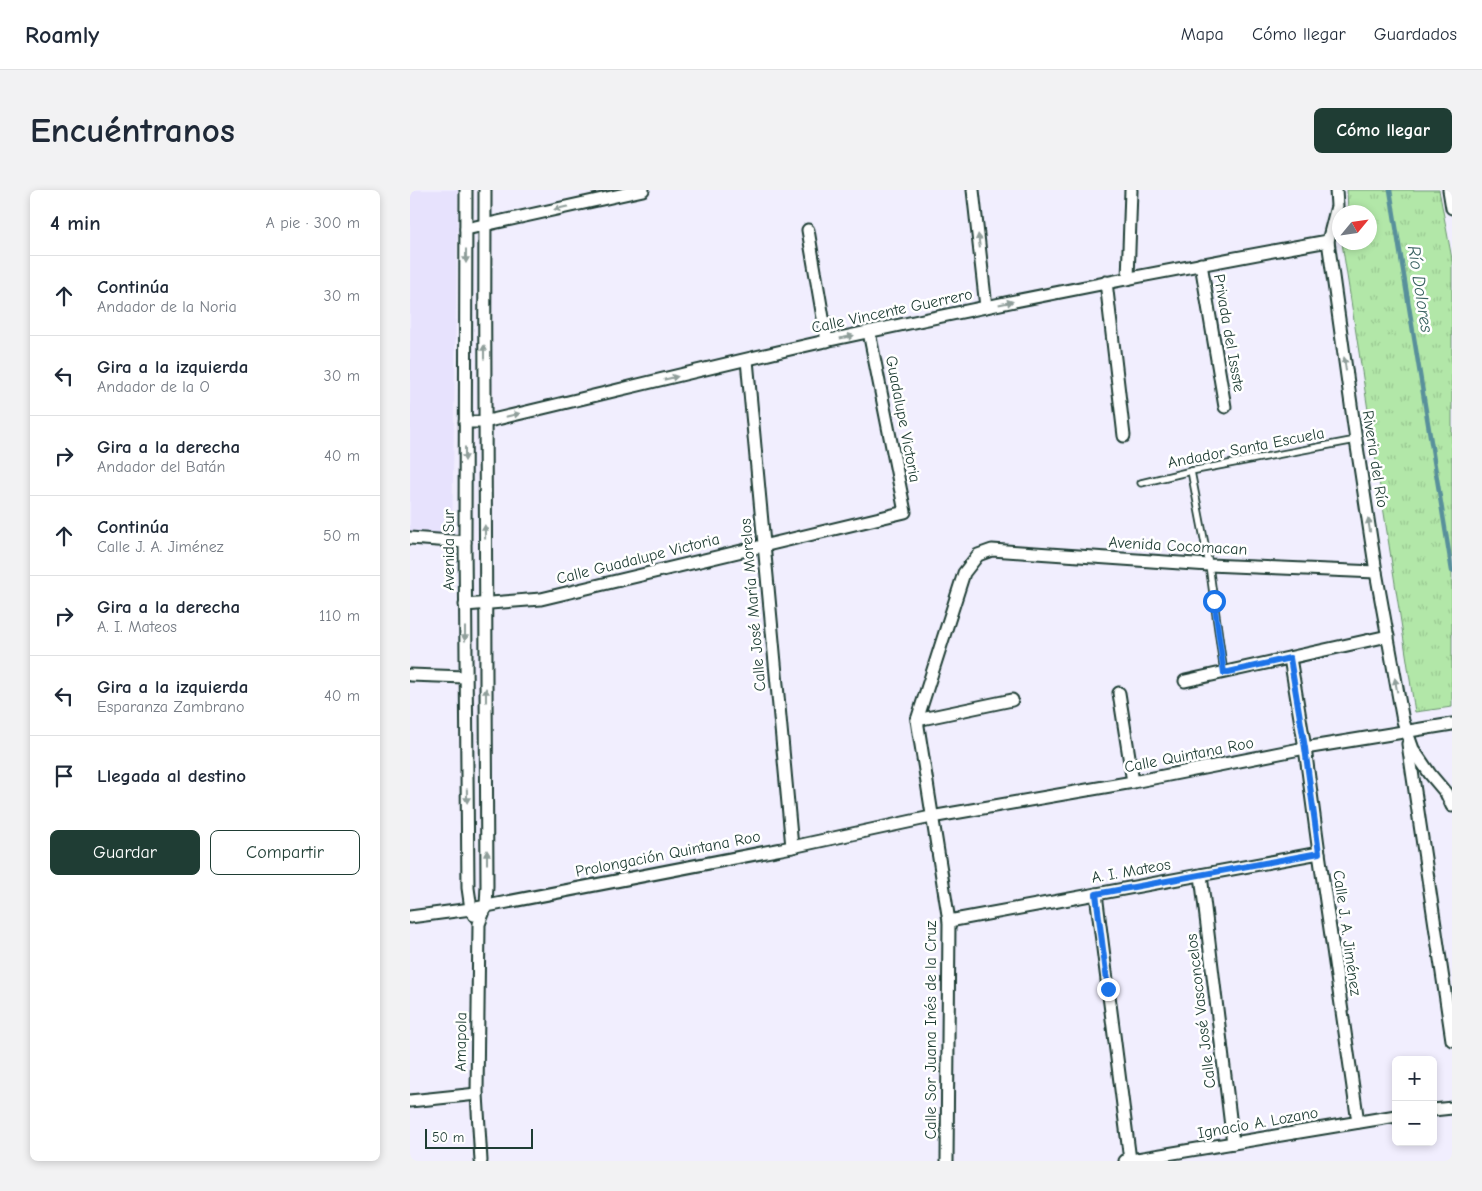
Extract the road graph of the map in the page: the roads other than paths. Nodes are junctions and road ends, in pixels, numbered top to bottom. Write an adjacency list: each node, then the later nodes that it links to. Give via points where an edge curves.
1 (466, 190): 10 (street, Avenida Sur)
2 (485, 190): 9 (street)
3 (643, 190): 9 (street, one-way to 9)
4 (973, 190): 16 (street, one-way to 4)
5 (1131, 190): 14 (street)
6 (1336, 190): 12 (street, Riveria del Río, via 1337,206)
7 (1449, 190): 8 (street)
8 (1452, 208)
9 (485, 226): 10 (street); 22 (street, one-way to 9)
10 (466, 229): 21 (street, Avenida Sur, one-way to 21)
11 (808, 230): 18 (street)
12 (1328, 241): 13 (street, Calle Vincente Guerrero); 24 (street, Riveria del Río, one-way to 12)
13 (1200, 264): 14 (street, Calle Vincente Guerrero); 20 (street, Privada del Issste)
14 (1128, 278): 15 (street, Calle Vincente Guerrero)
15 (1106, 282): 16 (street, Calle Vincente Guerrero, one-way to 15); 23 (street)
16 (986, 307): 17 (street, Calle Vincente Guerrero)
17 (870, 332): 18 (street, Calle Vincente Guerrero, one-way to 17); 27 (street, Guadalupe Victoria)
18 (826, 341): 19 (street, Calle Vincente Guerrero)
19 (747, 360): 22 (street, Calle Vincente Guerrero, one-way to 19); 30 (street, Calle José María Morelos)
20 (1224, 407)
21 (465, 422): 22 (street, Calle Vincente Guerrero); 29 (street, Avenida Sur, one-way to 29)
22 (484, 422): 34 (street, one-way to 22)
23 (1124, 436)
24 (1356, 440): 25 (lane, Andador Santa Escuela); 33 (street, Riveria del Río, one-way to 24)
25 (1191, 472): 26 (lane, Andador Santa Escuela); 32 (lane)
26 (1141, 484)
27 (905, 512): 30 (street, Calle Guadalupe Victoria)
28 (410, 538): 29 (street)
29 (465, 542): 35 (street, Avenida Sur)
30 (763, 545): 34 (street, Calle Guadalupe Victoria, via 541,599); 51 (street, Calle José María Morelos)
31 (978, 554): 32 (street, Avenida Cocomacan, via 992,550); 44 (street, Calle Sor Juana Inés de la Cruz, via 964,573)
32 (1209, 564): 33 (street, Avenida Cocomacan); 38 (lane)
33 (1376, 572): 36 (street, Riveria del Río)
34 (486, 604): 35 (street, Calle Guadalupe Victoria); 55 (street, one-way to 34)
35 (465, 605): 40 (street, Avenida Sur, one-way to 40)
36 (1388, 636): 37 (street); 46 (street, Riveria del Río, one-way to 36)
37 (1290, 658): 38 (street); 47 (street, Calle J. A. Jiménez)
38 (1224, 673): 41 (street)
39 (410, 675): 40 (street)
40 (465, 678): 56 (street, Avenida Sur, one-way to 56)
41 (1185, 681)
42 (1119, 693): 48 (street)
43 (1012, 700): 44 (street)
44 (917, 720): 50 (street, Calle Sor Juana Inés de la Cruz)
45 (1452, 724): 46 (street, Calle Quintana Roo)
46 (1406, 733): 47 (street, Calle Quintana Roo); 49 (street, Riveria del Río, via 1413,749); 60 (street, Riveria del Río)
47 (1305, 748): 48 (street, Calle Quintana Roo); 52 (street, Calle J. A. Jiménez)
48 (1133, 782): 50 (street, Calle Quintana Roo)
49 (1452, 806)
50 (931, 817): 51 (street, Prolongación Quintana Roo); 58 (street, Calle Sor Juana Inés de la Cruz)
51 (792, 847): 55 (street, Prolongación Quintana Roo)
52 (1319, 853): 53 (street, A. I. Mateos); 66 (street, Calle J. A. Jiménez)
53 (1201, 875): 54 (street, A. I. Mateos); 67 (street, Calle José Vasconcelos)
54 (1096, 894): 58 (street, A. I. Mateos); 70 (street)
55 (486, 906): 56 (street, Prolongación Quintana Roo); 59 (street, Amapola)
56 (471, 909): 57 (street, Prolongación Quintana Roo); 59 (street, Amapola)
57 (410, 917)
58 (949, 921): 69 (street, Calle Sor Juana Inés de la Cruz)
59 (479, 924): 61 (street, Amapola)
60 (1452, 1040)
61 (477, 1094): 62 (street); 68 (street, Amapola)
62 (410, 1101)
63 (1452, 1108): 64 (street)
64 (1437, 1110)
65 (1392, 1117): 66 (street, Ignacio A. Lozano)
66 (1358, 1122): 67 (street, Ignacio A. Lozano)
67 (1233, 1143): 70 (street, Ignacio A. Lozano)
68 (480, 1161)
69 (947, 1161)
70 (1127, 1161)

